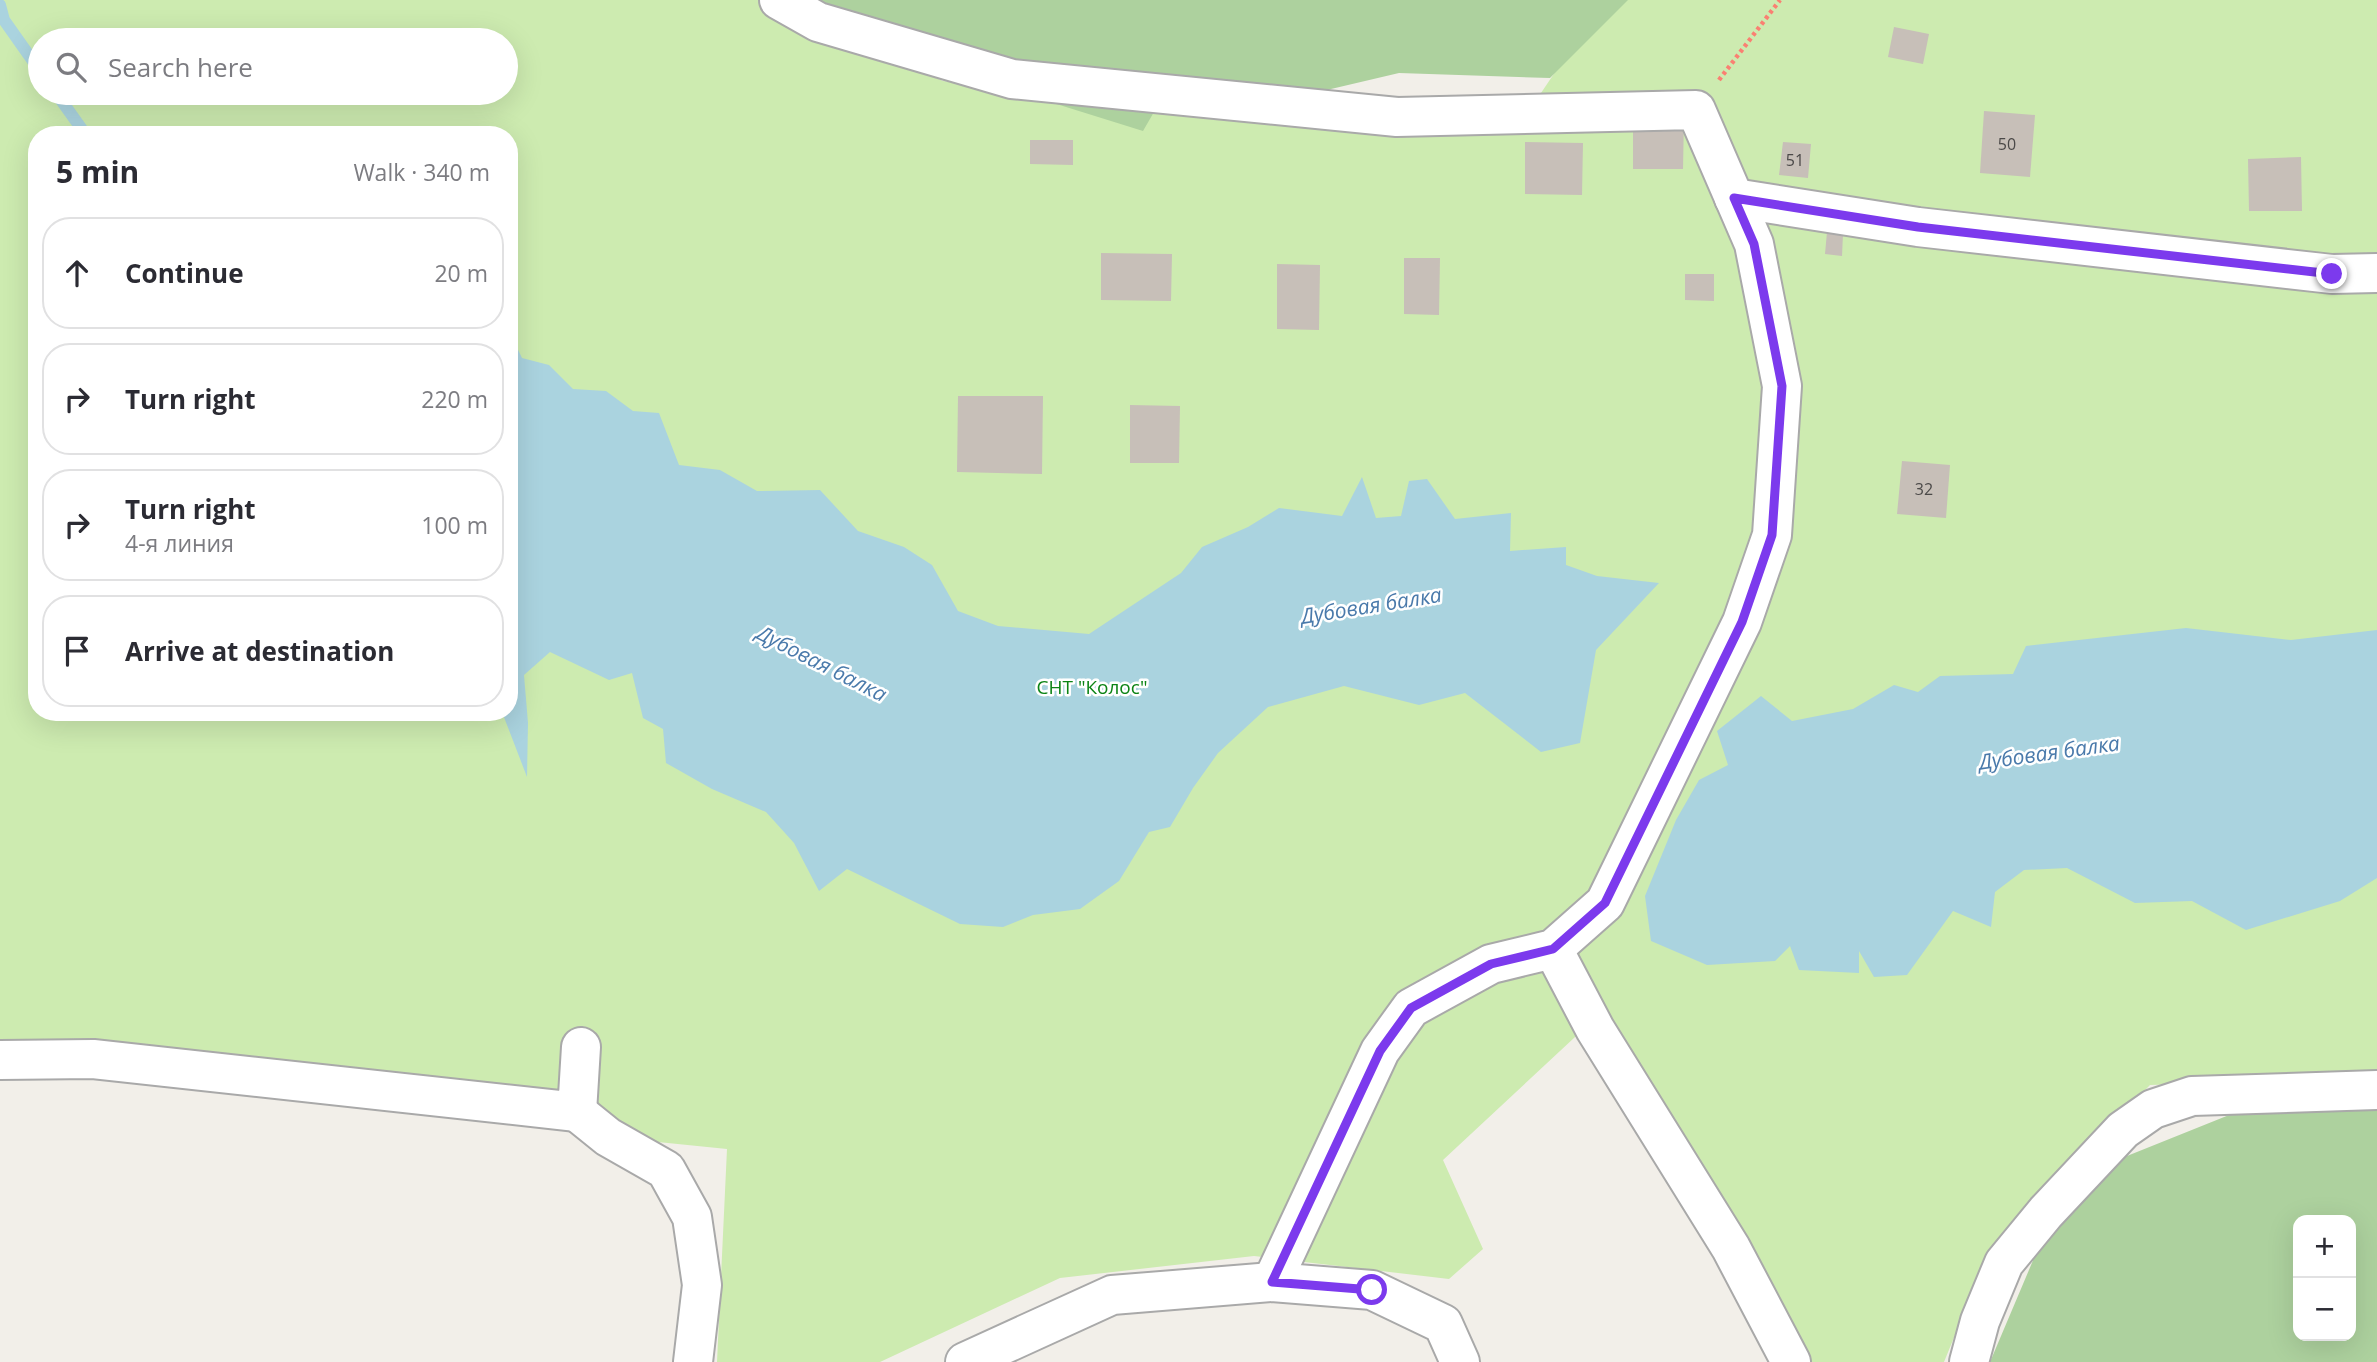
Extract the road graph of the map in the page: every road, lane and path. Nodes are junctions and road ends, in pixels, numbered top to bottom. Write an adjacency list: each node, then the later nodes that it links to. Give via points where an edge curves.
1 (779, 0): 3 (street, via 818,22 1012,79 1397,117)
2 (1780, 0): 3 (path)
3 (1696, 110): 4 (street)
4 (1734, 198): 5 (street, via 1959,232 2332,274); 6 (street, via 1754,244 1782,386 1772,535 1742,622 1605,903)
5 (2377, 274)
6 (1553, 949): 11 (street, via 1491,964 1411,1008 1380,1051); 15 (street, via 1595,1030 1731,1248)
7 (581, 1048): 10 (street)
8 (0, 1060): 10 (street, via 93,1059)
9 (2377, 1090): 16 (street, via 2192,1096 2153,1109 2123,1130 2004,1263)
10 (577, 1112): 12 (street, via 608,1138 666,1170 692,1217 702,1285)
11 (1272, 1282): 13 (street, via 1112,1295); 14 (street, via 1372,1290 1443,1325)
12 (693, 1362)
13 (965, 1362)
14 (1460, 1362)
15 (1791, 1362)
16 (1969, 1362)

